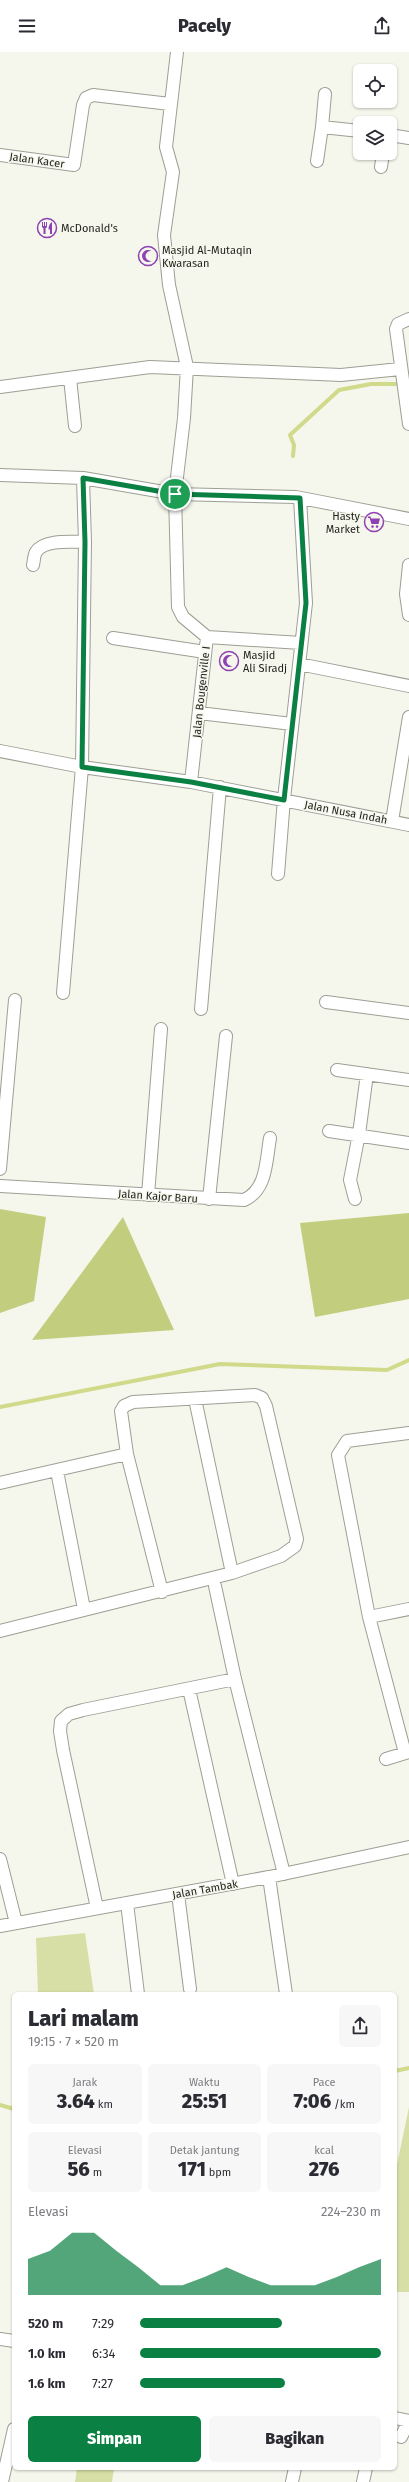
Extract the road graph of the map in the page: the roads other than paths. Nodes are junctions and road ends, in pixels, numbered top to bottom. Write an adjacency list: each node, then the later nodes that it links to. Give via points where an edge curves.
1 (177, 52): 3 (street, Jalan Bougenville I)
2 (325, 94): 4 (street)
3 (170, 104): 8 (street, Jalan Kacer, via 93,95 86,98 74,165); 13 (street, Jalan Bougenville I, via 166,146 173,172 164,235 169,285)
4 (322, 127): 5 (street); 10 (street)
5 (353, 130)
6 (397, 136): 7 (street)
7 (409, 138)
8 (0, 155)
9 (382, 160): 11 (street)
10 (317, 161)
11 (381, 167)
12 (409, 319): 14 (street, via 398,324 396,329)
13 (187, 367): 14 (street, via 341,375); 15 (street, via 119,370); 21 (street, Jalan Bougenville I)
14 (402, 374): 17 (street)
15 (70, 378): 16 (street); 18 (street)
16 (0, 387)
17 (409, 424)
18 (75, 426)
19 (0, 475): 20 (street)
20 (83, 478): 21 (street); 24 (street)
21 (175, 494): 22 (street); 28 (street, Jalan Bougenville I, via 178,607 183,617)
22 (295, 497): 23 (street); 30 (street, via 306,588)
23 (409, 520)
24 (85, 542): 25 (street, via 54,543 41,547 36,552); 39 (street)
25 (33, 564)
26 (409, 564): 27 (street, via 406,594)
27 (409, 615)
28 (207, 637): 30 (street); 31 (street, Jalan Bougenville I)
29 (113, 638): 31 (street)
30 (301, 643): 32 (street)
31 (205, 652): 34 (street, Jalan Bougenville I)
32 (300, 664): 33 (street); 36 (street)
33 (409, 686)
34 (199, 713): 36 (street); 40 (street, Jalan Bougenville I)
35 (409, 717): 37 (street)
36 (292, 724): 42 (street)
37 (408, 737): 43 (street)
38 (0, 751): 39 (street, Jalan Nusa Indah)
39 (82, 767): 40 (street, Jalan Nusa Indah); 46 (street)
40 (191, 782): 41 (street, Jalan Nusa Indah)
41 (220, 787): 42 (street, Jalan Nusa Indah); 49 (street)
42 (284, 800): 43 (street, Jalan Nusa Indah); 45 (street)
43 (392, 821): 44 (street, Jalan Nusa Indah)
44 (409, 825)
45 (278, 874)
46 (63, 993)
47 (15, 1000): 60 (street)
48 (326, 1002): 50 (street)
49 (201, 1009)
50 (409, 1013)
51 (161, 1029): 62 (street)
52 (226, 1036): 63 (street)
53 (337, 1070): 54 (street)
54 (368, 1074): 55 (street); 57 (street)
55 (409, 1080)
56 (329, 1131): 57 (street)
57 (359, 1134): 59 (street); 64 (street, via 350,1180)
58 (270, 1138): 63 (street, Jalan Kajor Baru, via 261,1188 254,1196 244,1200)
59 (409, 1143)
60 (0, 1169)
61 (0, 1186): 62 (street, Jalan Kajor Baru)
62 (148, 1195): 63 (street, Jalan Kajor Baru)
63 (209, 1199)
64 (355, 1199)
65 (195, 1400): 67 (street, via 133,1402 124,1406 120,1415); 70 (street); 70 (street, via 247,1394 262,1398 296,1531 295,1546 289,1551)
66 (409, 1433): 75 (street, via 347,1441 338,1455)
67 (127, 1454): 68 (street); 72 (street)
68 (57, 1471): 69 (street); 73 (street)
69 (0, 1483)
70 (232, 1573): 72 (street)
71 (215, 1586): 77 (street)
72 (162, 1592): 73 (street)
73 (84, 1609): 76 (street)
74 (409, 1609): 75 (street)
75 (369, 1617): 79 (street)
76 (0, 1631)
77 (235, 1679): 78 (street); 83 (street)
78 (189, 1689): 85 (street); 88 (street, via 83,1710 69,1714 61,1721 63,1750)
79 (407, 1753): 80 (street)
80 (386, 1759)
81 (409, 1847): 83 (street, Jalan Tambak)
82 (0, 1859): 89 (street)
83 (284, 1874): 84 (street, Jalan Tambak)
84 (269, 1877): 85 (street, Jalan Tambak); 93 (street)
85 (233, 1884): 86 (street, Jalan Tambak)
86 (178, 1894): 87 (street, Jalan Tambak); 91 (street)
87 (127, 1903): 88 (street, Jalan Tambak); 92 (street)
88 (97, 1908): 89 (street, Jalan Tambak)
89 (16, 1923): 90 (street, Jalan Tambak)
90 (0, 1926)
91 (190, 1989)
92 (138, 1992)
93 (286, 1992)
94 (0, 2338): 95 (street)
95 (12, 2341)
96 (397, 2418): 97 (street)
97 (409, 2421): 99 (street)
98 (12, 2438): 102 (street)
99 (402, 2438)
100 (295, 2470): 103 (street)
101 (366, 2470): 104 (street)
102 (2, 2482)
103 (292, 2482)
104 (363, 2482)

